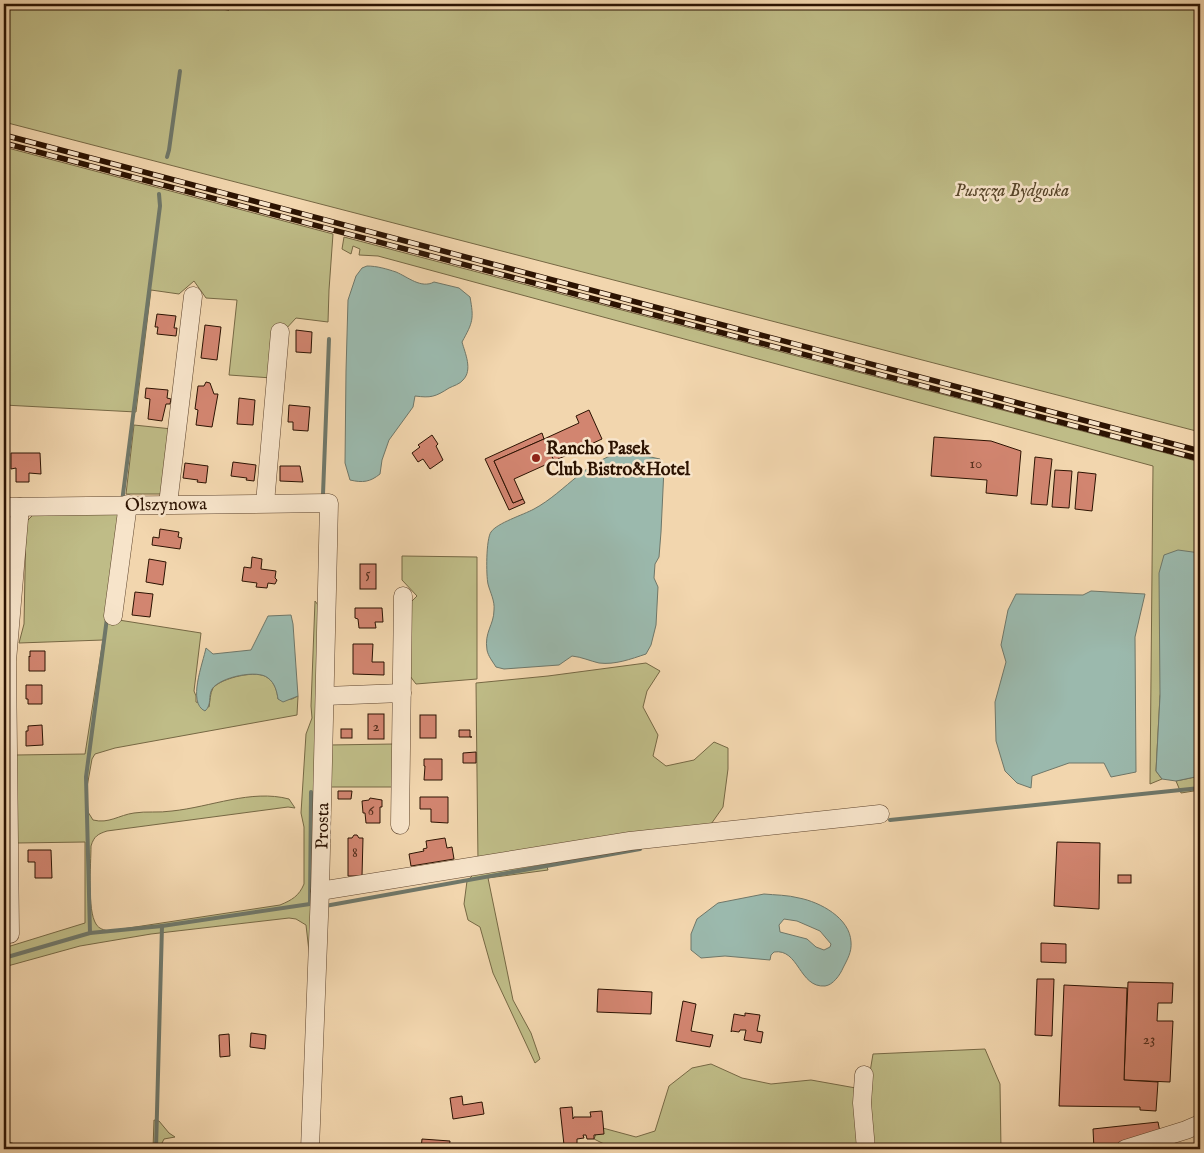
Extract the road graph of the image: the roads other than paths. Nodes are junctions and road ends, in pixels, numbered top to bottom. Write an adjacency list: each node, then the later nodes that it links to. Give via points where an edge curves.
1 (193, 296): 5 (street)
2 (280, 332): 3 (street)
3 (265, 503): 4 (street, Olszynowa); 5 (street, Olszynowa)
4 (329, 503): 11 (street, Prosta)
5 (168, 504): 6 (street, Olszynowa)
6 (124, 505): 7 (street, Olszynowa); 9 (street)
7 (12, 507): 15 (street, via 7,661)
8 (403, 596): 10 (street)
9 (113, 616)
10 (402, 693): 11 (street); 13 (street)
11 (325, 696): 14 (street, Prosta)
12 (880, 814): 14 (street, via 630,841)
13 (400, 825)
14 (320, 891): 18 (street, Prosta)
15 (10, 934)
16 (864, 1075): 19 (street, via 862,1103)
17 (1200, 1124): 20 (street)
18 (310, 1149)
19 (866, 1149)
20 (1125, 1149)

